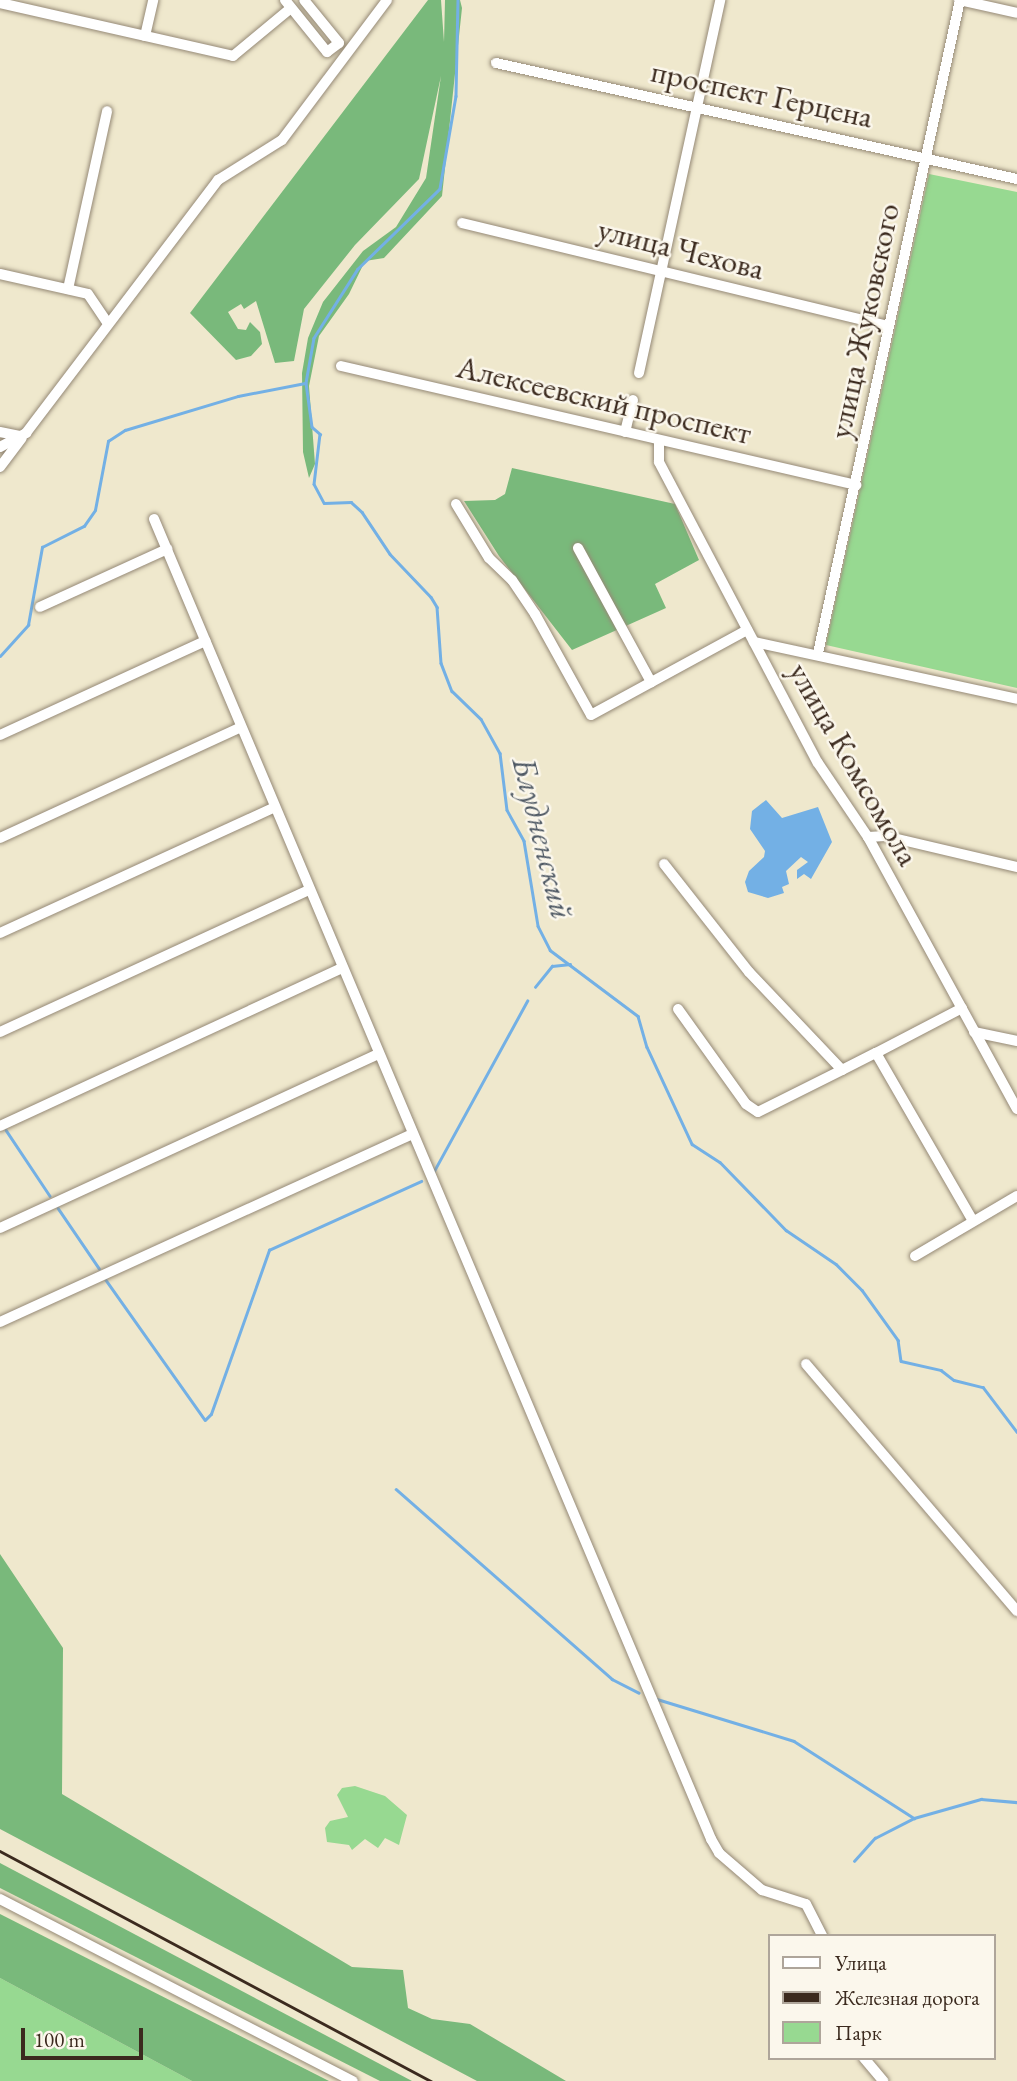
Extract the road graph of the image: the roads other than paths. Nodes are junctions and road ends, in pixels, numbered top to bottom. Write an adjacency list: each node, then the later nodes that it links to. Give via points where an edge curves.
1 (153, 0): 10 (street)
2 (304, 0): 8 (street, via 339,43 327,52)
3 (387, 0): 20 (street, via 282,141 218,180)
4 (720, 0): 12 (street)
5 (960, 0): 9 (street); 14 (street, улица Жуковского)
6 (0, 3): 7 (street)
7 (27, 4): 10 (street)
8 (288, 4): 10 (street, via 233,56)
9 (1017, 13)
10 (145, 37)
11 (496, 63): 12 (street, проспект Герцена)
12 (695, 106): 14 (street, проспект Герцена); 17 (street)
13 (107, 111): 19 (street)
14 (928, 158): 15 (street, проспект Герцена); 21 (street, улица Жуковского)
15 (1017, 179)
16 (462, 223): 17 (street, улица Чехова)
17 (661, 272): 21 (street, улица Чехова); 23 (street)
18 (0, 274): 19 (street)
19 (68, 289): 20 (street, via 88,294)
20 (108, 324): 27 (street)
21 (888, 326): 31 (street, улица Жуковского)
22 (341, 366): 26 (street, Алексеевский проспект)
23 (639, 373)
24 (633, 400): 26 (street)
25 (0, 432): 27 (street)
26 (625, 432): 28 (street, Алексеевский проспект)
27 (23, 434): 29 (street); 30 (street)
28 (659, 441): 31 (street, Алексеевский проспект); 37 (street, улица Комсомола, via 659,462)
29 (0, 447)
30 (0, 467)
31 (856, 485): 40 (street, улица Жуковского)
32 (456, 504): 41 (street, via 489,558 512,580 535,614 591,715)
33 (154, 519): 35 (street)
34 (578, 548): 41 (street)
35 (167, 549): 36 (street); 38 (street)
36 (40, 607)
37 (747, 630): 39 (street, улица Комсомола); 41 (street)
38 (205, 640): 43 (street); 44 (street)
39 (754, 642): 40 (street); 46 (street, улица Комсомола, via 818,763)
40 (818, 653): 42 (street)
41 (651, 682)
42 (1017, 699)
43 (241, 727): 45 (street); 47 (street)
44 (0, 735)
45 (275, 807): 50 (street); 51 (street)
46 (868, 837): 49 (street, via 885,836); 54 (street, улица Комсомола)
47 (0, 838)
48 (664, 864): 60 (street, via 749,972)
49 (1017, 867)
50 (309, 890): 52 (street); 55 (street)
51 (0, 933)
52 (342, 968): 59 (street); 62 (street)
53 (678, 1009): 60 (street, via 746,1104 758,1112)
54 (962, 1009): 56 (street, улица Комсомола); 58 (street)
55 (0, 1032)
56 (974, 1032): 57 (street); 61 (street, улица Комсомола)
57 (1017, 1041)
58 (876, 1053): 60 (street); 65 (street)
59 (378, 1054): 63 (street); 66 (street)
60 (842, 1070)
61 (1017, 1108)
62 (0, 1126)
63 (412, 1134): 68 (street); 72 (street, via 711,1839 719,1853 762,1890 806,1904)
64 (1017, 1196): 65 (street)
65 (973, 1221): 67 (street)
66 (0, 1228)
67 (915, 1256)
68 (0, 1322)
69 (806, 1364): 70 (street)
70 (1017, 1611)
71 (0, 1899): 74 (street)
72 (821, 1934)
73 (866, 2060): 75 (street)
74 (353, 2081)
75 (883, 2081)

